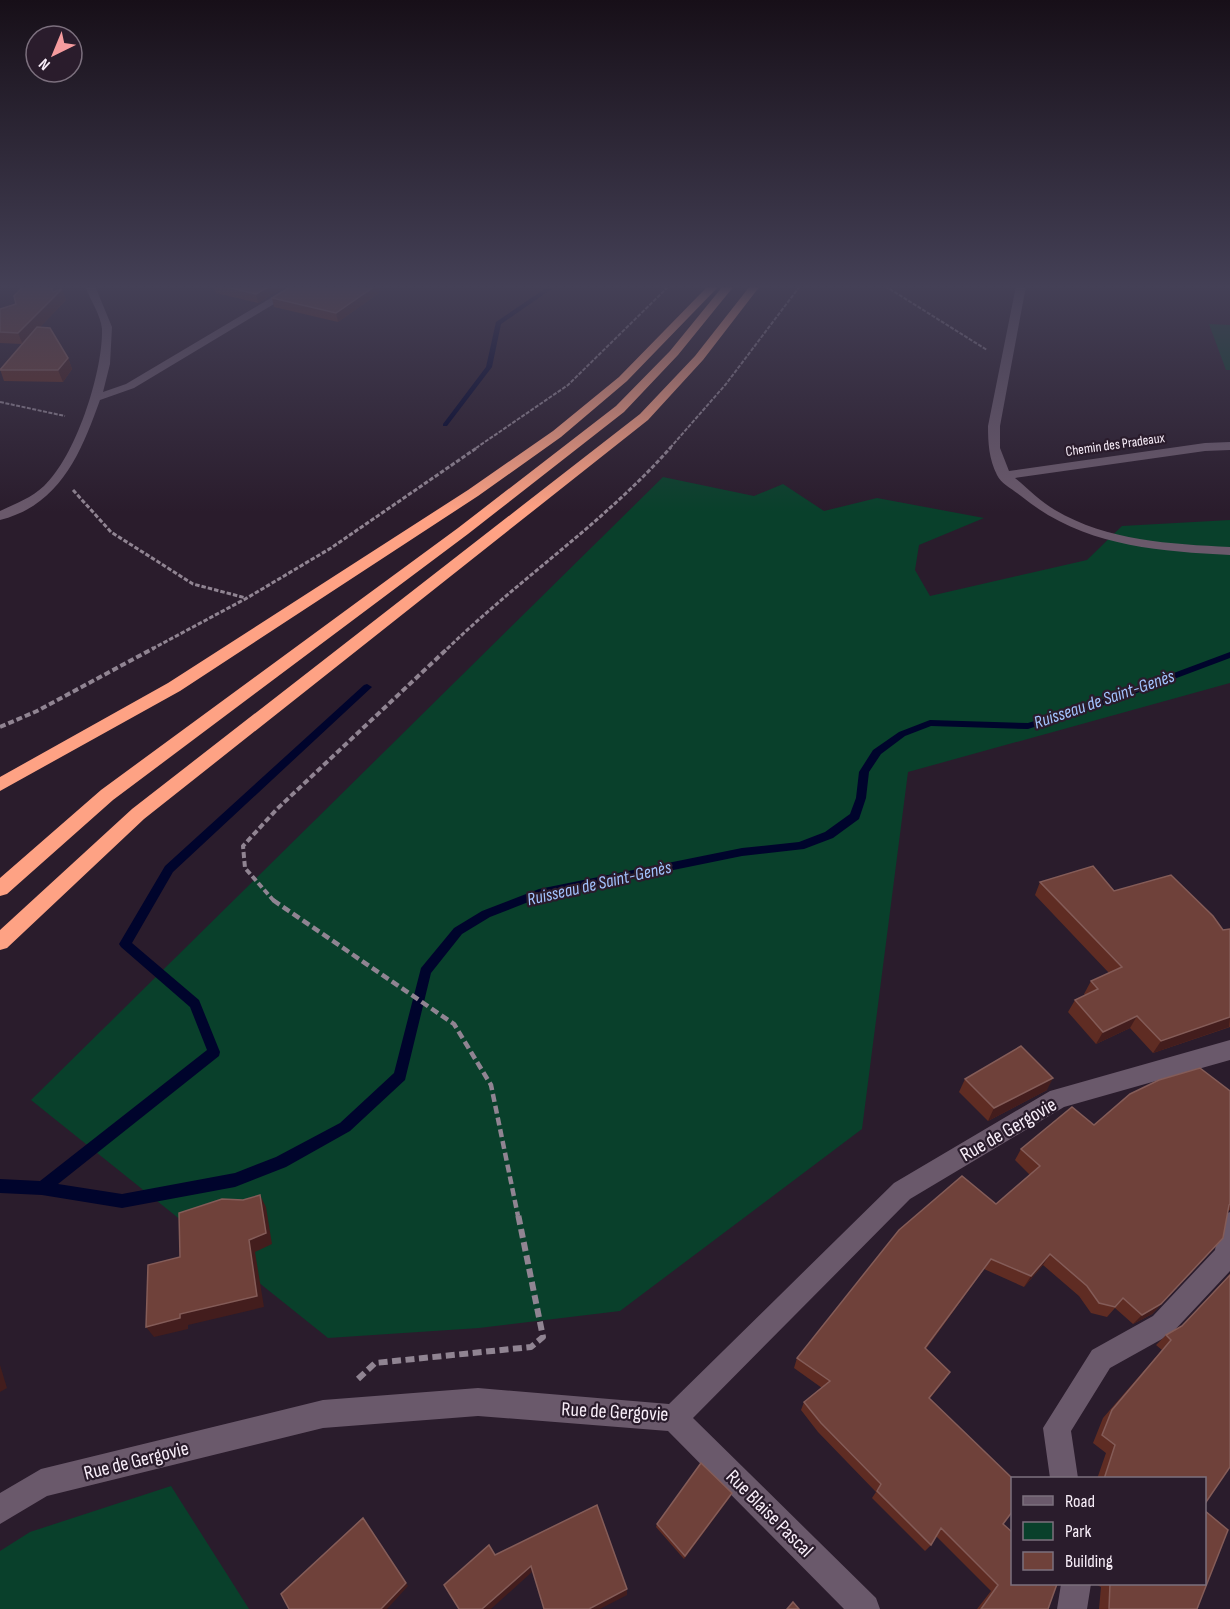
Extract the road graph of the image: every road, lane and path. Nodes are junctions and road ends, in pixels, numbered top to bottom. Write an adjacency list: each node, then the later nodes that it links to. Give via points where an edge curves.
1 (104, 361): 9 (street)
2 (172, 361): 9 (street, via 130,386)
3 (592, 361): 17 (path, via 568,385 341,541)
4 (641, 361): 19 (highway, via 557,434 483,487 174,687)
5 (666, 361): 20 (highway, via 620,409 463,531 107,795)
6 (696, 361): 21 (highway, via 644,417 138,814)
7 (743, 361): 25 (path, via 641,481 488,609 243,846 245,867 274,901 454,1024 491,1085 543,1337 531,1347 375,1363)
8 (1005, 362): 13 (street, via 994,426 994,448)
9 (95, 398): 11 (street)
10 (0, 402): 11 (path)
11 (86, 422): 14 (street)
12 (1230, 446): 13 (street, Chemin des Pradeaux)
13 (1004, 476): 16 (street, via 1050,513 1085,528 1161,546)
14 (57, 479): 15 (street, via 39,497); 17 (path, via 77,494 111,532 175,573 193,584)
15 (0, 516)
16 (1230, 551)
17 (247, 598): 18 (path)
18 (0, 727)
19 (0, 785)
20 (0, 890)
21 (0, 942)
22 (1230, 1050): 26 (street, Rue de Gergovie, via 1058,1098 902,1191)
23 (1230, 1224): 24 (street)
24 (1228, 1257): 27 (street, via 1162,1325 1101,1359 1057,1428)
25 (323, 1414): 26 (street, Rue de Gergovie, via 478,1402); 28 (street, Rue de Gergovie, via 41,1483)
26 (674, 1418): 30 (street, Rue Blaise Pascal)
27 (1064, 1477)
28 (0, 1510)
29 (1076, 1585): 31 (street)
30 (865, 1609)
31 (1072, 1609)

